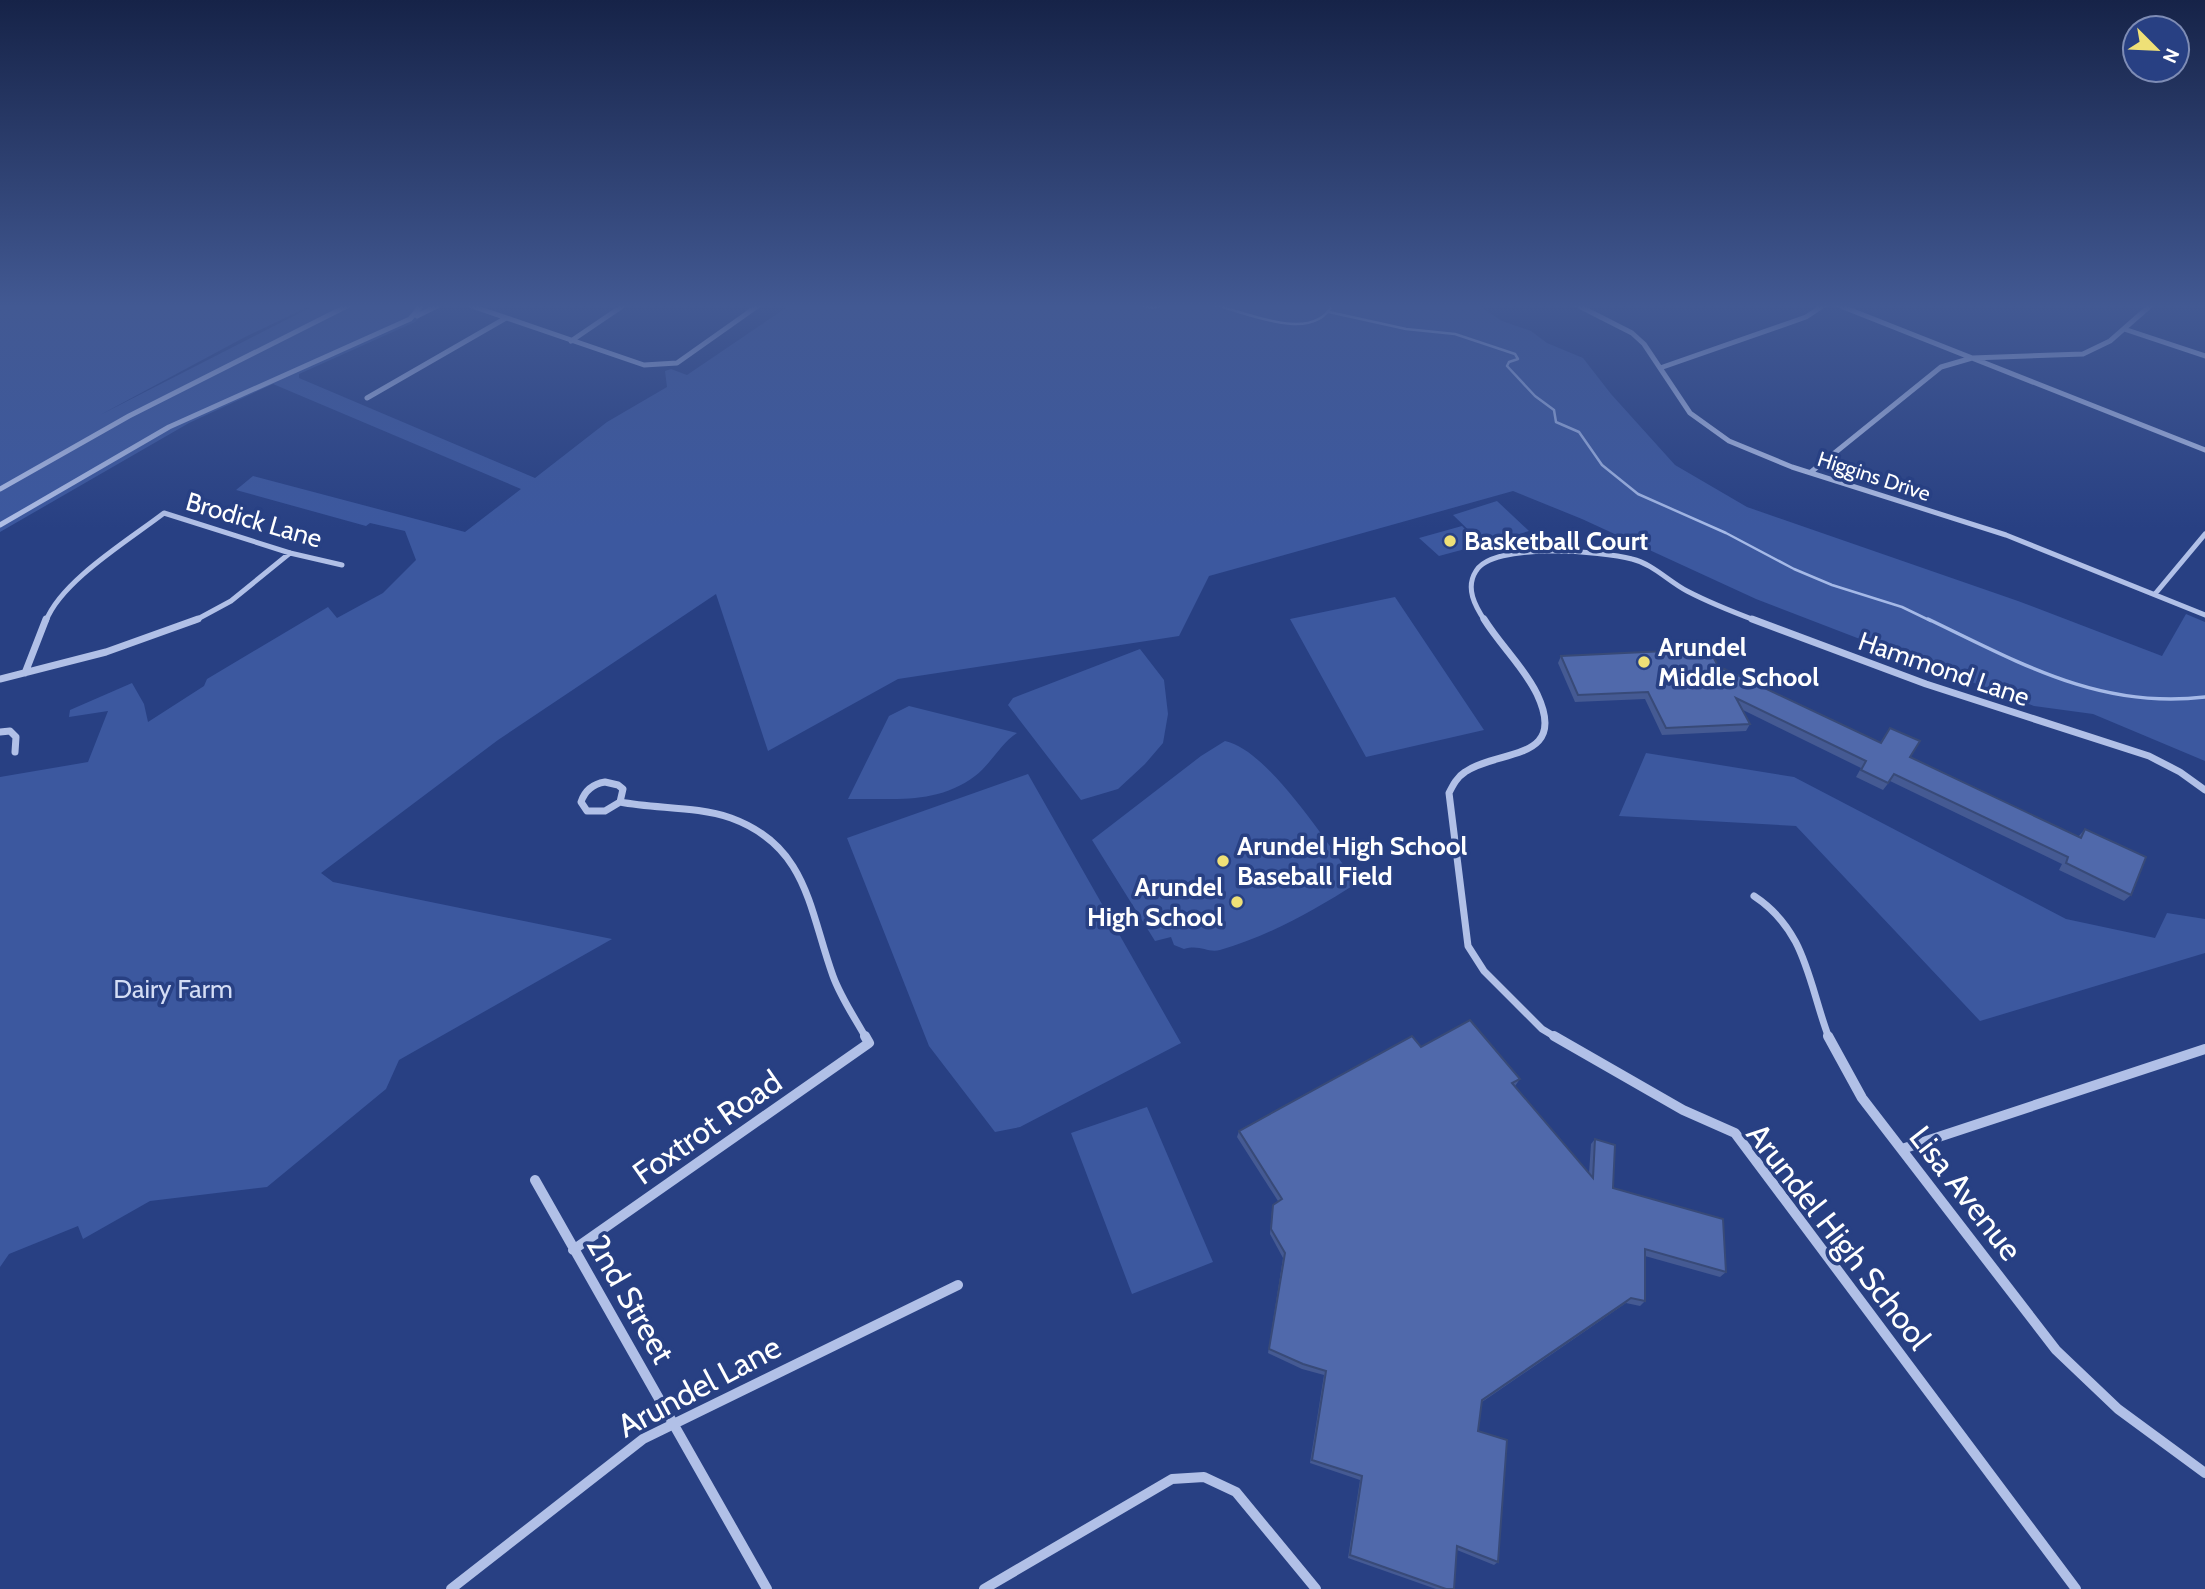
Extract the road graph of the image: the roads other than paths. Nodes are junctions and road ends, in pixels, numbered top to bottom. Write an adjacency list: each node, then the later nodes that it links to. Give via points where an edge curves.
1 (202, 379): 10 (street)
2 (275, 379): 11 (street, via 169,426)
3 (400, 379): 7 (street)
4 (1668, 379): 9 (street, Higgins Drive, via 1690,412 1728,441)
5 (1926, 379): 9 (street)
6 (2026, 379): 8 (street)
7 (367, 398)
8 (2205, 450)
9 (1811, 472): 15 (street, Higgins Drive, via 2006,535)
10 (0, 489)
11 (0, 525)
12 (2205, 534): 15 (street)
13 (290, 553): 14 (street, Brodick Lane); 17 (street, via 209,614 68,665); 17 (street, Brodick Lane, via 164,513 68,587 51,607)
14 (342, 565)
15 (2155, 594): 16 (street, Higgins Drive)
16 (2205, 615)
17 (25, 673): 18 (street)
18 (0, 679)
19 (1546, 719): 22 (street, Hammond Lane, via 1526,677 1482,616 1470,592 1473,574 1486,561 1503,556 1613,554 1635,559 1686,590 1831,651 2149,756); 36 (street, Arundel High School, via 1542,736 1530,749 1476,765 1462,773 1449,793 1468,946 1484,971 1542,1029 1683,1110 1735,1133)
20 (0, 732): 21 (street, via 16,737)
21 (15, 752)
22 (2205, 790)
23 (620, 802): 23 (street, via 623,789 607,782 589,788 581,802 587,811 599,813); 28 (street, Foxtrot Road, via 730,818 766,833 784,847 800,872 835,980 869,1043)
24 (1754, 896): 26 (street, Lisa Avenue, via 1766,902 1791,930 1842,1066)
25 (2205, 1049): 26 (street)
26 (1902, 1149): 31 (street, Lisa Avenue, via 2056,1350 2118,1409)
27 (535, 1180): 28 (street, 2nd Street)
28 (573, 1250): 30 (street, 2nd Street)
29 (958, 1285): 30 (street, Arundel Lane)
30 (673, 1424): 32 (street, Arundel Lane, via 643,1439); 33 (street, 2nd Street)
31 (2205, 1473)
32 (451, 1589)
33 (767, 1589)
34 (984, 1589): 35 (street, via 1172,1479 1204,1477 1236,1492)
35 (1316, 1589)
36 (2076, 1589)

